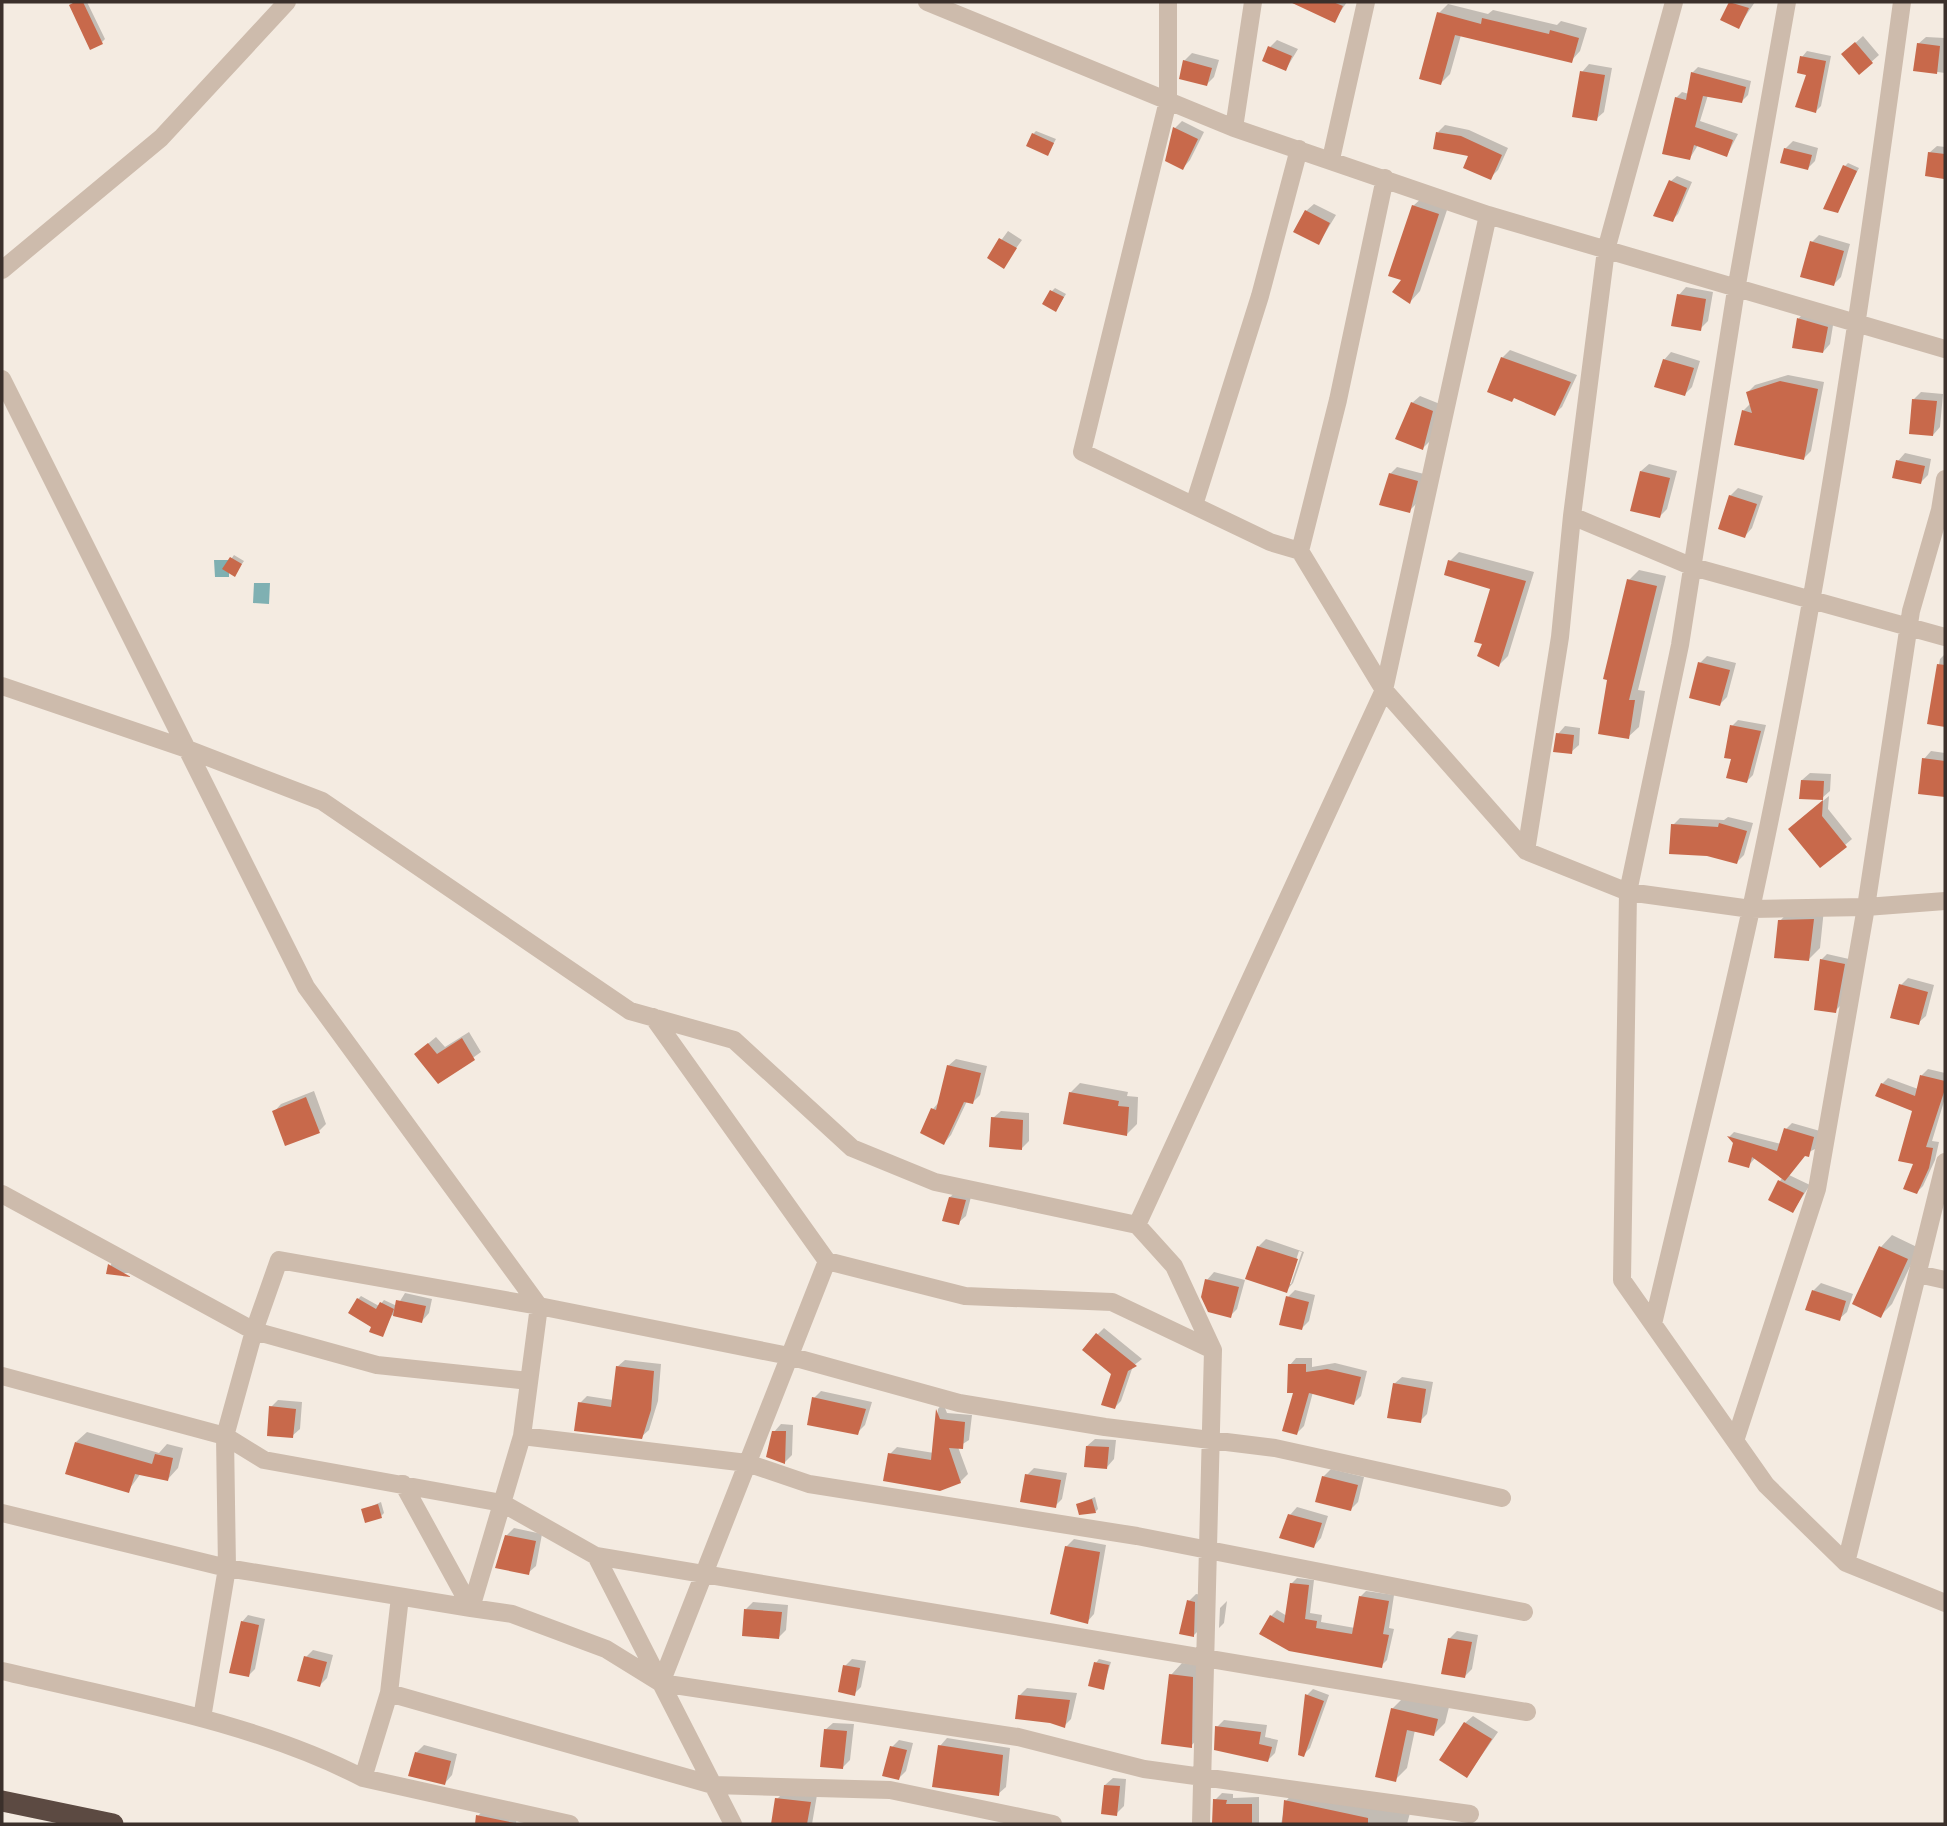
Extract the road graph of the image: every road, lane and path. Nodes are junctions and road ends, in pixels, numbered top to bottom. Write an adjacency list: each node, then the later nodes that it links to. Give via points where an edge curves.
1 (287, 2): 16 (street, via 161,138)
2 (927, 2): 9 (street)
3 (1168, 2): 9 (street)
4 (1253, 2): 10 (street)
5 (1366, 2): 12 (street)
6 (1675, 2): 15 (street)
7 (1787, 2): 17 (street)
8 (1902, 2): 18 (street)
9 (1168, 101): 10 (street); 22 (street, via 1082,452)
10 (1234, 128): 11 (street)
11 (1299, 149): 12 (street); 22 (street, via 1260,296)
12 (1331, 159): 13 (street)
13 (1385, 178): 14 (street); 24 (street, via 1338,400)
14 (1488, 215): 15 (street); 30 (street)
15 (1606, 250): 17 (street); 23 (street)
16 (2, 270)
17 (1736, 290): 18 (street); 25 (street)
18 (1859, 323): 19 (street); 26 (street)
19 (1945, 349)
20 (2, 379): 31 (street)
21 (1945, 478): 27 (street)
22 (1194, 506): 24 (street)
23 (1572, 516): 25 (street); 32 (street, via 1560,637)
24 (1300, 551): 30 (street)
25 (1693, 567): 26 (street); 33 (street)
26 (1811, 600): 27 (street); 36 (street)
27 (1909, 628): 28 (street); 35 (street)
28 (1945, 637)
29 (2, 686): 31 (street)
30 (1384, 690): 32 (street); 40 (street)
31 (187, 750): 37 (street, via 323,802 630,1011); 44 (street, via 306,986)
32 (1526, 851): 33 (street)
33 (1628, 892): 36 (street); 45 (street, via 1622,1280)
34 (1945, 901): 35 (street)
35 (1866, 907): 36 (street); 54 (street, via 1817,1189)
36 (1751, 909): 45 (street)
37 (653, 1017): 40 (street, via 734,1040 852,1148 935,1182); 41 (street)
38 (1945, 1162): 42 (street)
39 (2, 1194): 46 (street)
40 (1137, 1225): 47 (street, via 1174,1266)
41 (827, 1261): 47 (street, via 965,1296 1112,1302); 48 (street)
42 (1918, 1274): 43 (street); 62 (street)
43 (1945, 1280)
44 (539, 1306): 46 (street, via 279,1260); 48 (street); 50 (street)
45 (1653, 1324): 54 (street)
46 (254, 1331): 50 (street, via 377,1365); 51 (street)
47 (1213, 1350): 53 (street)
48 (789, 1356): 53 (street, via 959,1403); 55 (street)
49 (2, 1376): 51 (street)
50 (529, 1381): 52 (street)
51 (225, 1436): 56 (street, via 264,1460); 63 (street)
52 (522, 1436): 55 (street); 58 (street)
53 (1210, 1440): 57 (street, via 1275,1448); 60 (street)
54 (1735, 1441): 62 (street, via 1766,1485)
55 (747, 1463): 60 (street, via 809,1484); 64 (street)
56 (403, 1484): 58 (street); 67 (street)
57 (1502, 1498)
58 (502, 1503): 61 (street); 67 (street)
59 (2, 1513): 63 (street)
60 (1207, 1550): 68 (street); 69 (street)
61 (596, 1556): 64 (street); 71 (street)
62 (1846, 1563): 66 (street)
63 (227, 1568): 65 (street); 74 (street)
64 (704, 1574): 69 (street); 71 (street)
65 (400, 1597): 67 (street); 72 (street)
66 (1945, 1603)
67 (471, 1608): 71 (street, via 512,1614 594,1645)
68 (1524, 1612)
69 (1204, 1658): 73 (street); 75 (street)
70 (2, 1671): 74 (street)
71 (661, 1683): 75 (street, via 1018,1737 1144,1769); 77 (street)
72 (389, 1693): 76 (street); 77 (street)
73 (1527, 1712)
74 (202, 1718): 76 (street)
75 (1200, 1777): 79 (street); 84 (street)
76 (363, 1778): 81 (street)
77 (713, 1785): 82 (street); 83 (street, via 890,1790)
78 (2, 1801): 80 (highway)
79 (1470, 1814)
80 (113, 1824)
81 (570, 1824)
82 (733, 1824)
83 (1053, 1824)
84 (1201, 1824)

